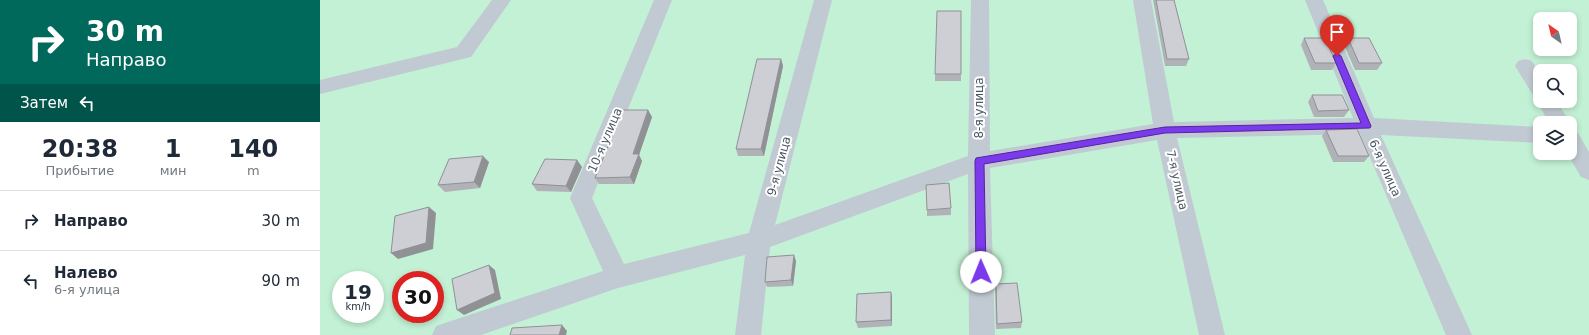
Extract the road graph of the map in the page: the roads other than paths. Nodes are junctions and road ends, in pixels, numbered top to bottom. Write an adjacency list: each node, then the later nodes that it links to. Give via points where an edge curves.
1 (502, 0): 9 (street, via 464,52)
2 (663, 0): 19 (street, 10-я улица, via 580,198)
3 (823, 0): 18 (street, 9-я улица)
4 (980, 0): 16 (street, 8-я улица)
5 (1142, 0): 11 (street, 7-я улица)
6 (1314, 0): 10 (street, 6-я улица)
7 (1525, 66): 8 (street)
8 (1533, 79)
9 (320, 87)
10 (1367, 126): 11 (street); 12 (street); 24 (street, 6-я улица)
11 (1165, 130): 16 (street); 23 (street, 7-я улица)
12 (1533, 135)
13 (1577, 139): 14 (street)
14 (1589, 140)
15 (1577, 151): 17 (street)
16 (979, 161): 18 (street); 22 (street, 8-я улица)
17 (1589, 172)
18 (759, 241): 19 (street); 21 (street, 9-я улица)
19 (618, 277): 20 (street)
20 (445, 335)
21 (748, 335)
22 (982, 335)
23 (1212, 335)
24 (1459, 335)

